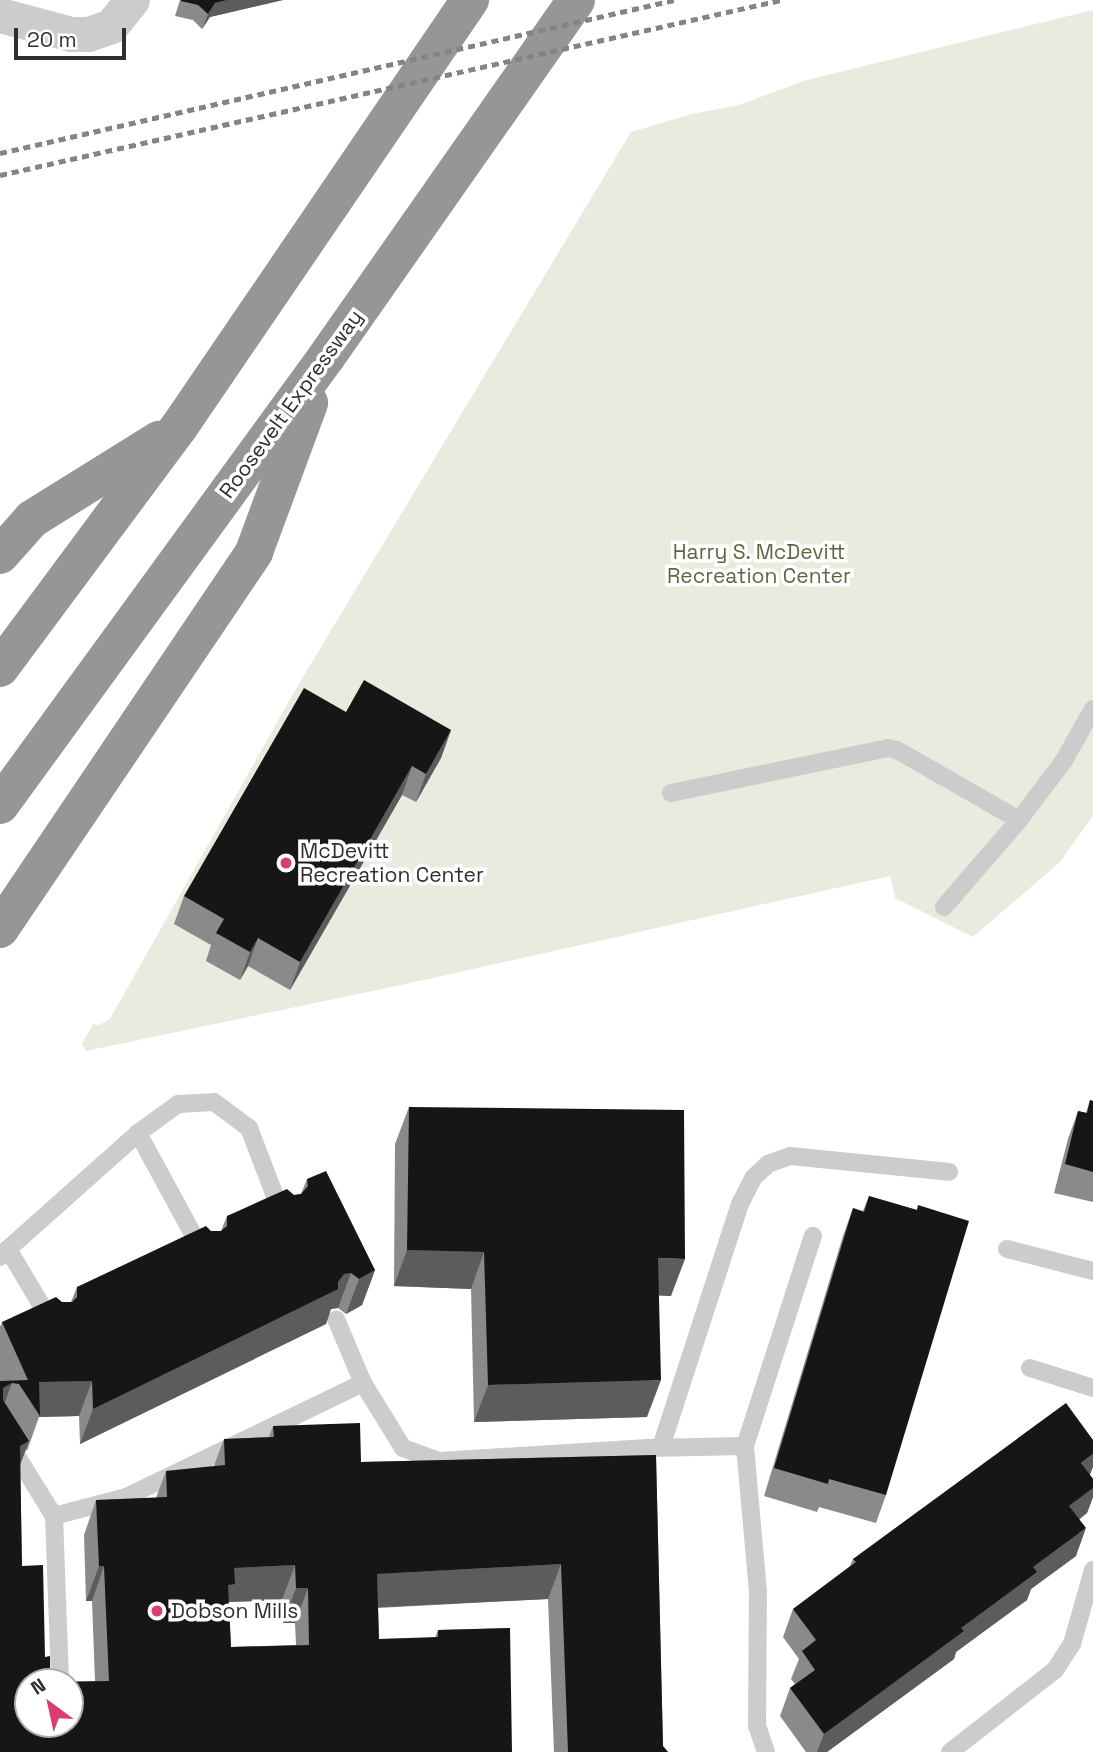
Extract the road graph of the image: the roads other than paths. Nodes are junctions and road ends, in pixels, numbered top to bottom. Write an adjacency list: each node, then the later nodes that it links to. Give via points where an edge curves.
1 (470, 0): 6 (highway)
2 (576, 0): 5 (highway, Roosevelt Expressway)
3 (121, 13): 4 (street, via 88,34 71,34)
4 (0, 15)
5 (327, 356): 11 (highway, Roosevelt Expressway); 14 (highway, via 254,552)
6 (179, 427): 7 (highway, via 32,519); 8 (highway)
7 (0, 555)
8 (0, 668)
9 (1093, 709): 12 (lane, via 1063,762)
10 (671, 793): 12 (lane, via 888,748)
11 (0, 805)
12 (1019, 820): 13 (lane)
13 (944, 907)
14 (0, 929)
15 (138, 1133): 17 (lane, via 178,1104 214,1102 249,1128); 20 (lane); 21 (lane)
16 (949, 1172): 30 (lane, via 790,1156 768,1164 753,1178 740,1204)
17 (284, 1219)
18 (813, 1236): 29 (lane)
19 (1007, 1249): 22 (lane)
20 (4, 1253): 24 (lane)
21 (204, 1256)
22 (1093, 1271)
23 (336, 1319): 26 (lane)
24 (54, 1327)
25 (1030, 1368): 27 (lane)
26 (363, 1383): 30 (lane, via 403,1448 439,1461); 31 (lane, via 126,1497)
27 (1093, 1388)
28 (0, 1429): 31 (lane)
29 (745, 1446): 30 (lane); 35 (lane, via 758,1592 757,1726)
30 (661, 1447)
31 (54, 1516): 34 (lane)
32 (1093, 1570): 33 (lane)
33 (1089, 1599): 36 (lane, via 1072,1644 1055,1670)
34 (60, 1668)
35 (766, 1752)
36 (950, 1752)

